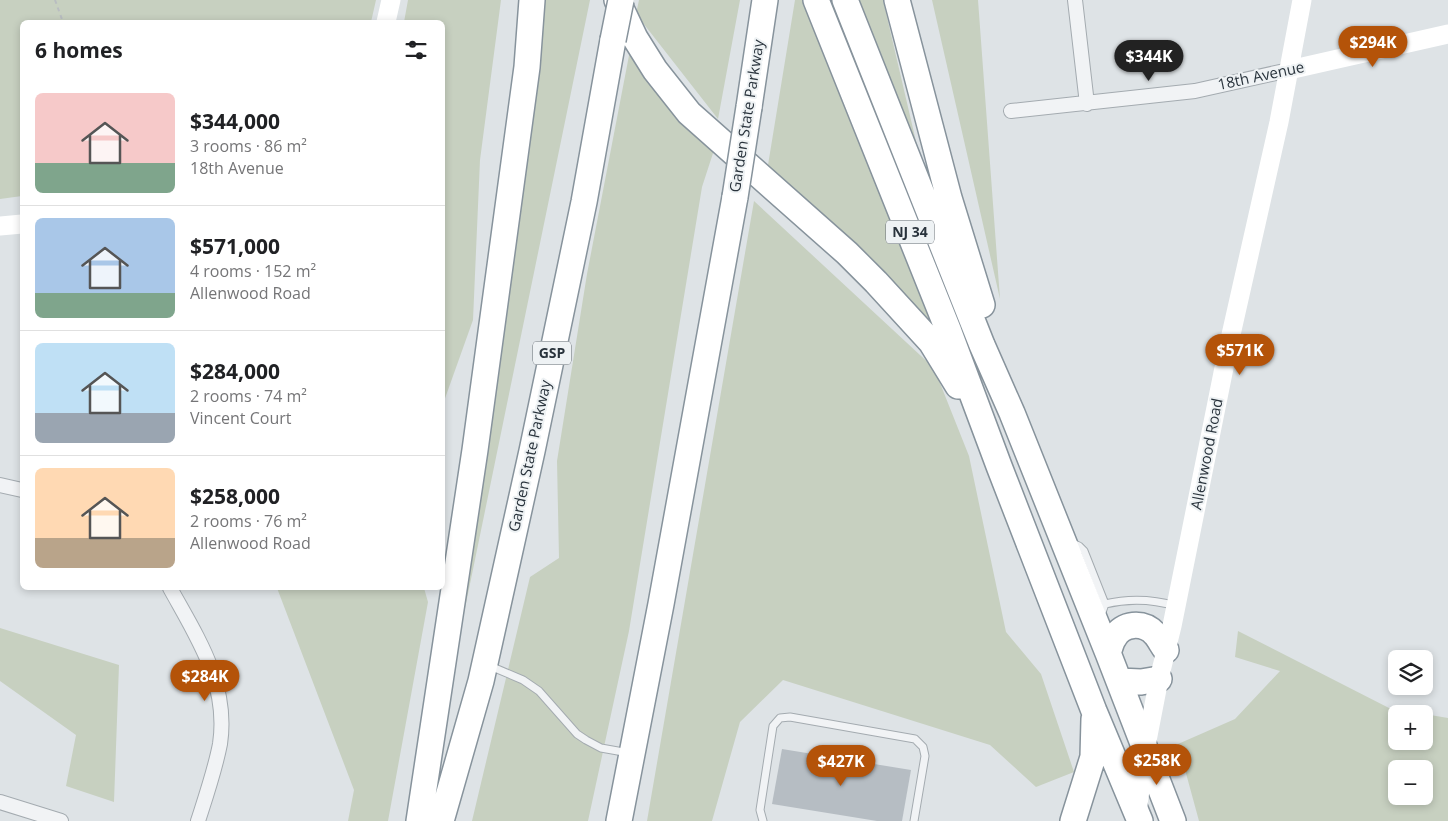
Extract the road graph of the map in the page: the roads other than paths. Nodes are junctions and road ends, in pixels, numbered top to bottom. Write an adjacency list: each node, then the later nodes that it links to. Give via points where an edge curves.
1 (391, 0): 11 (street)
2 (532, 0): 37 (highway, via 527,66 477,441)
3 (617, 0): 19 (highway, via 654,70 689,113 847,253 931,342)
4 (621, 0): 27 (highway, Garden State Parkway / GSP, bridge, via 576,240)
5 (765, 0): 32 (highway, Garden State Parkway, bridge, via 735,197)
6 (816, 0): 19 (highway, NJ 34)
7 (845, 0): 18 (highway, NJ 34)
8 (897, 0): 18 (highway, via 949,198)
9 (1075, 0): 14 (street)
10 (1302, 0): 13 (street, Allenwood Road)
11 (386, 20)
12 (1448, 34): 13 (street, 18th Avenue)
13 (1289, 70): 14 (street, 18th Avenue, via 1195,91); 23 (street, Allenwood Road)
14 (1087, 104): 15 (street, 18th Avenue)
15 (1012, 111)
16 (20, 224): 17 (street)
17 (0, 226)
18 (1012, 413): 24 (highway, via 1063,539)
19 (999, 466): 30 (highway, NJ 34)
20 (0, 485): 21 (street)
21 (20, 490)
22 (171, 590): 36 (street, via 211,665 221,711 220,744)
23 (1176, 606): 24 (lane, via 1142,599 1122,600); 25 (street, Allenwood Road)
24 (1101, 613): 26 (highway)
25 (1166, 650): 26 (highway, via 1154,633 1137,625 1125,627 1114,637); 28 (street, Allenwood Road)
26 (1108, 652): 29 (highway)
27 (485, 664): 32 (lane, via 524,680 539,691 586,740 600,748); 38 (highway, Garden State Parkway / GSP)
28 (1159, 679): 29 (highway); 31 (street, Allenwood Road)
29 (1119, 681): 31 (highway)
30 (1094, 711): 34 (highway, NJ 34); 42 (highway, via 1093,757)
31 (1146, 746): 34 (street, Allenwood Road); 43 (highway)
32 (633, 753): 39 (highway, Garden State Parkway)
33 (0, 802): 35 (street)
34 (1137, 818)
35 (61, 821)
36 (198, 821)
37 (419, 821)
38 (441, 821)
39 (619, 821)
40 (763, 821): 41 (lane, via 760,810 774,726 780,718 790,717 915,739 923,747 925,756)
41 (914, 821)
42 (1074, 821)
43 (1173, 821)

